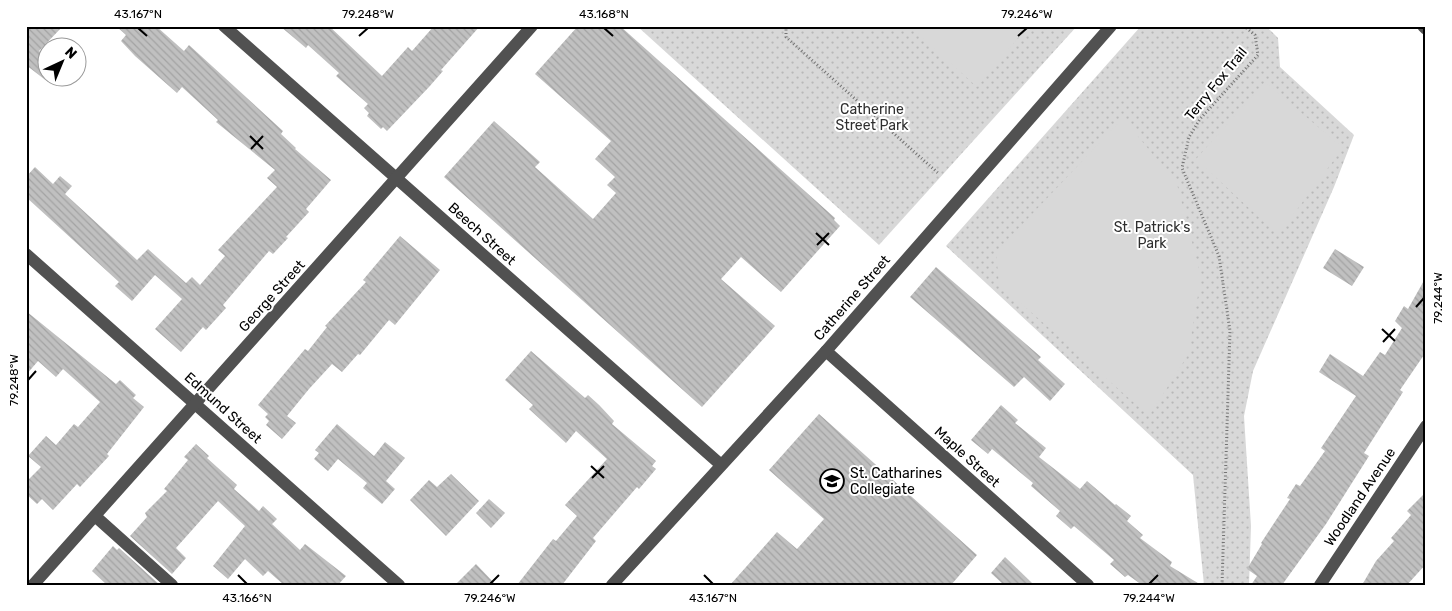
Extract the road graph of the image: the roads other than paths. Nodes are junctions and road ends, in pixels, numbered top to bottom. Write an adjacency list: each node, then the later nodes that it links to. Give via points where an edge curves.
1 (224, 26): 4 (street, Beech Street)
2 (532, 26): 4 (street, George Street)
3 (1111, 26): 6 (street, Catherine Street)
4 (397, 178): 7 (street, George Street); 9 (street, Beech Street)
5 (26, 254): 7 (street, Edmund Street)
6 (826, 351): 9 (street, Catherine Street); 15 (street, Maple Street)
7 (196, 404): 10 (street, George Street); 13 (street, Edmund Street)
8 (1426, 426): 16 (street, Woodland Avenue)
9 (720, 464): 14 (street, Catherine Street)
10 (95, 516): 11 (street, George Street); 12 (street)
11 (33, 585)
12 (172, 585)
13 (399, 585)
14 (612, 585)
15 (1088, 585)
16 (1320, 585)

